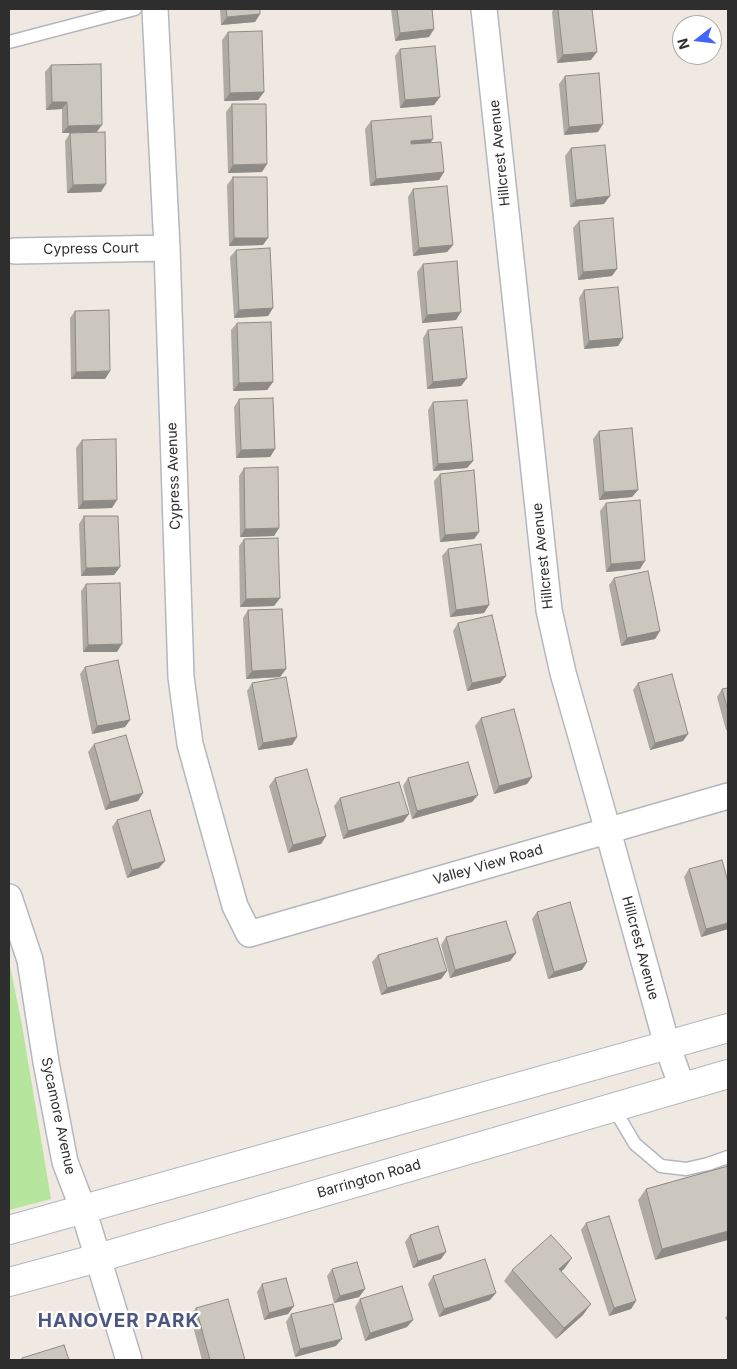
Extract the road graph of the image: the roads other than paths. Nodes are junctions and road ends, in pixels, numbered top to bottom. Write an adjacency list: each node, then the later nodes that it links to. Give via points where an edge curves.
1 (135, 9): 4 (lane)
2 (155, 9): 5 (street, Cypress Avenue)
3 (484, 9): 8 (street, Hillcrest Avenue, via 549,610 563,673)
4 (9, 42)
5 (167, 248): 6 (street, Cypress Court); 10 (street, Cypress Avenue, via 181,677 185,715 192,752 235,906)
6 (15, 251)
7 (728, 796): 8 (street, Valley View Road)
8 (608, 831): 10 (street, Valley View Road); 12 (street, Hillcrest Avenue)
9 (9, 897): 17 (street, Sycamore Avenue, via 30,960 65,1162)
10 (249, 934)
11 (728, 1028): 12 (main road)
12 (667, 1045): 14 (street, Hillcrest Avenue); 17 (main road)
13 (728, 1074): 14 (main road, Barrington Road)
14 (682, 1087): 15 (main road, Barrington Road)
15 (613, 1107): 16 (lane, via 634,1144 660,1166 686,1169); 19 (main road, Barrington Road)
16 (728, 1157)
17 (83, 1209): 18 (main road); 19 (street, Sycamore Avenue)
18 (9, 1230)
19 (98, 1258): 20 (main road, Barrington Road); 21 (street, Sycamore Avenue)
20 (9, 1282)
21 (129, 1360)

